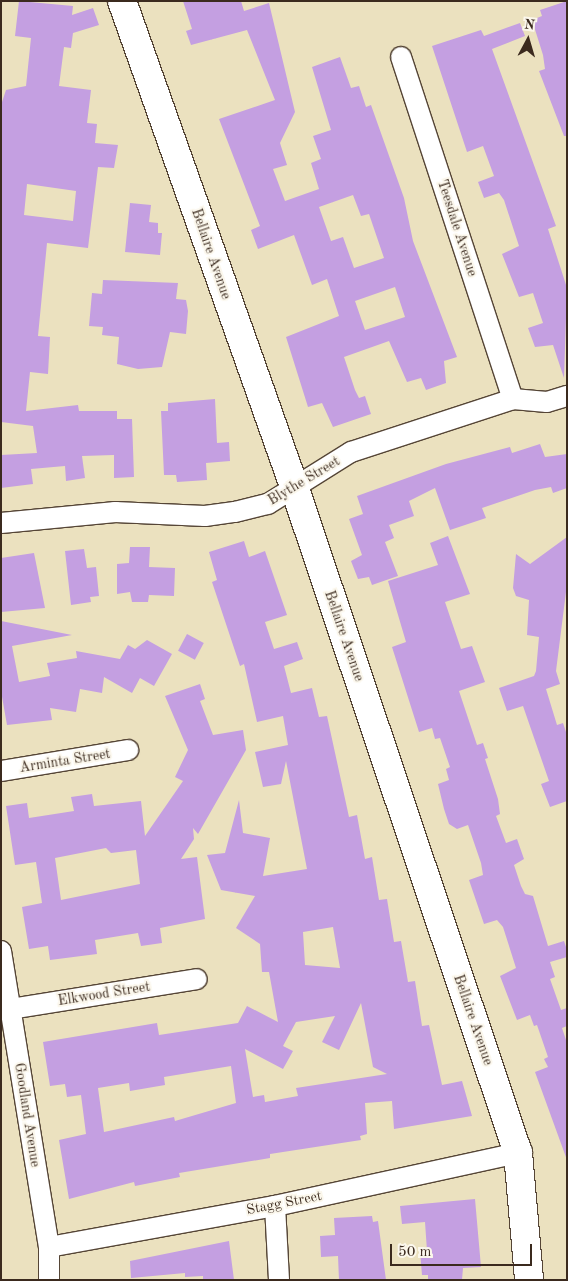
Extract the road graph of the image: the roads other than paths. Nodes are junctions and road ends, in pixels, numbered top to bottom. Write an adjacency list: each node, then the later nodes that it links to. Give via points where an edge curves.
1 (122, 1): 5 (street, Bellaire Avenue)
2 (402, 57): 4 (street, Teesdale Avenue)
3 (567, 396): 4 (street, Blythe Street, via 547,402)
4 (513, 399): 5 (street, Blythe Street, via 351,452)
5 (294, 489): 6 (street, Blythe Street, via 268,504 205,516 115,512); 13 (street, Bellaire Avenue)
6 (1, 524)
7 (128, 750): 8 (street, Arminta Street)
8 (1, 771)
9 (1, 951): 10 (street, Goodland Avenue)
10 (2, 956): 12 (street, Goodland Avenue)
11 (198, 979): 12 (street, Elkwood Street)
12 (10, 1009): 15 (street, Goodland Avenue)
13 (518, 1153): 14 (street, Stagg Street); 18 (street, Bellaire Avenue)
14 (274, 1206): 15 (street, Stagg Street); 17 (street)
15 (49, 1247): 16 (street, Goodland Avenue)
16 (49, 1280)
17 (279, 1280)
18 (529, 1280)

